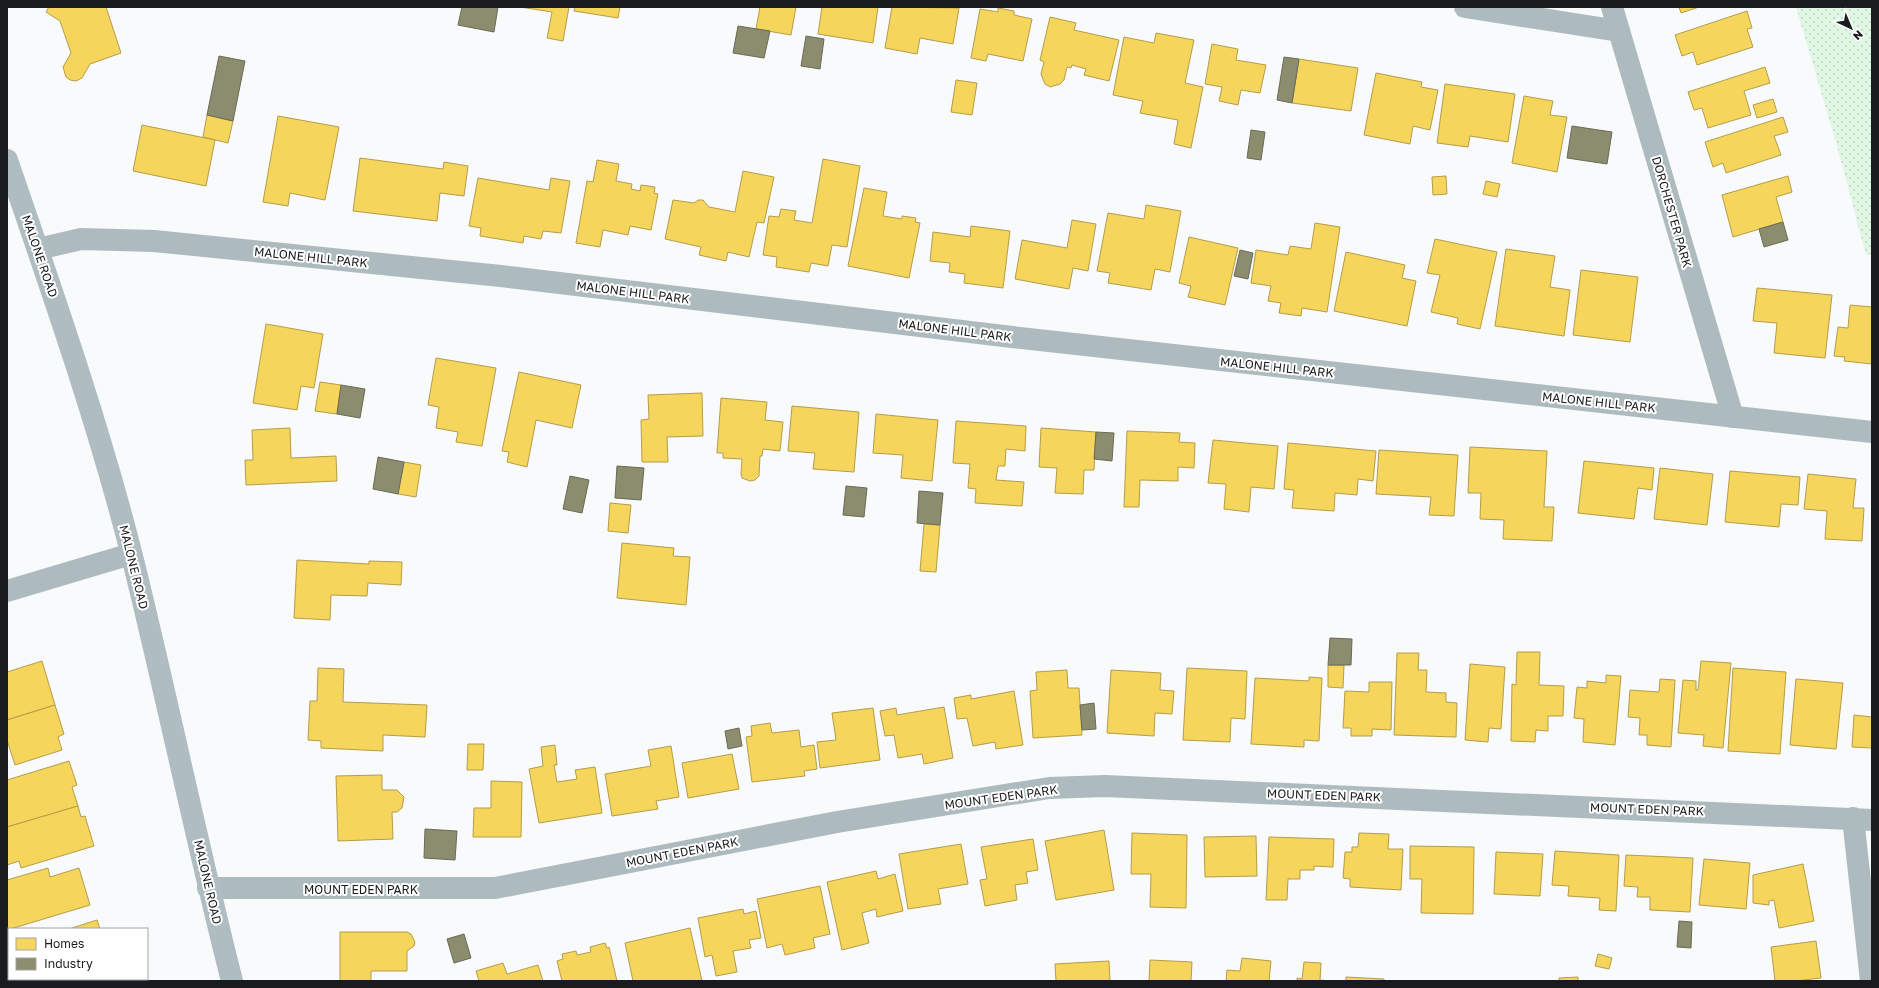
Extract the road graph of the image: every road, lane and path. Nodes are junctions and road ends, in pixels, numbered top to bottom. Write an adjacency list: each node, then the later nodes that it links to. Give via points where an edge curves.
1 (1465, 7): 3 (street)
2 (1612, 7): 3 (street, DORCHESTER PARK)
3 (1619, 32): 6 (street, DORCHESTER PARK)
4 (7, 160): 5 (highway, MALONE ROAD)
5 (38, 249): 6 (street, MALONE HILL PARK, via 81,239 154,241 501,276 1012,337); 8 (highway, MALONE ROAD, via 87,396)
6 (1733, 417): 7 (street, MALONE HILL PARK)
7 (1872, 432)
8 (131, 554): 9 (street); 11 (highway, MALONE ROAD, via 178,746)
9 (7, 591)
10 (1862, 819): 11 (street, MOUNT EDEN PARK, via 1105,786 1049,788 837,822 495,888); 13 (street)
11 (208, 888): 12 (highway, MALONE ROAD)
12 (232, 981)
13 (1872, 981)

